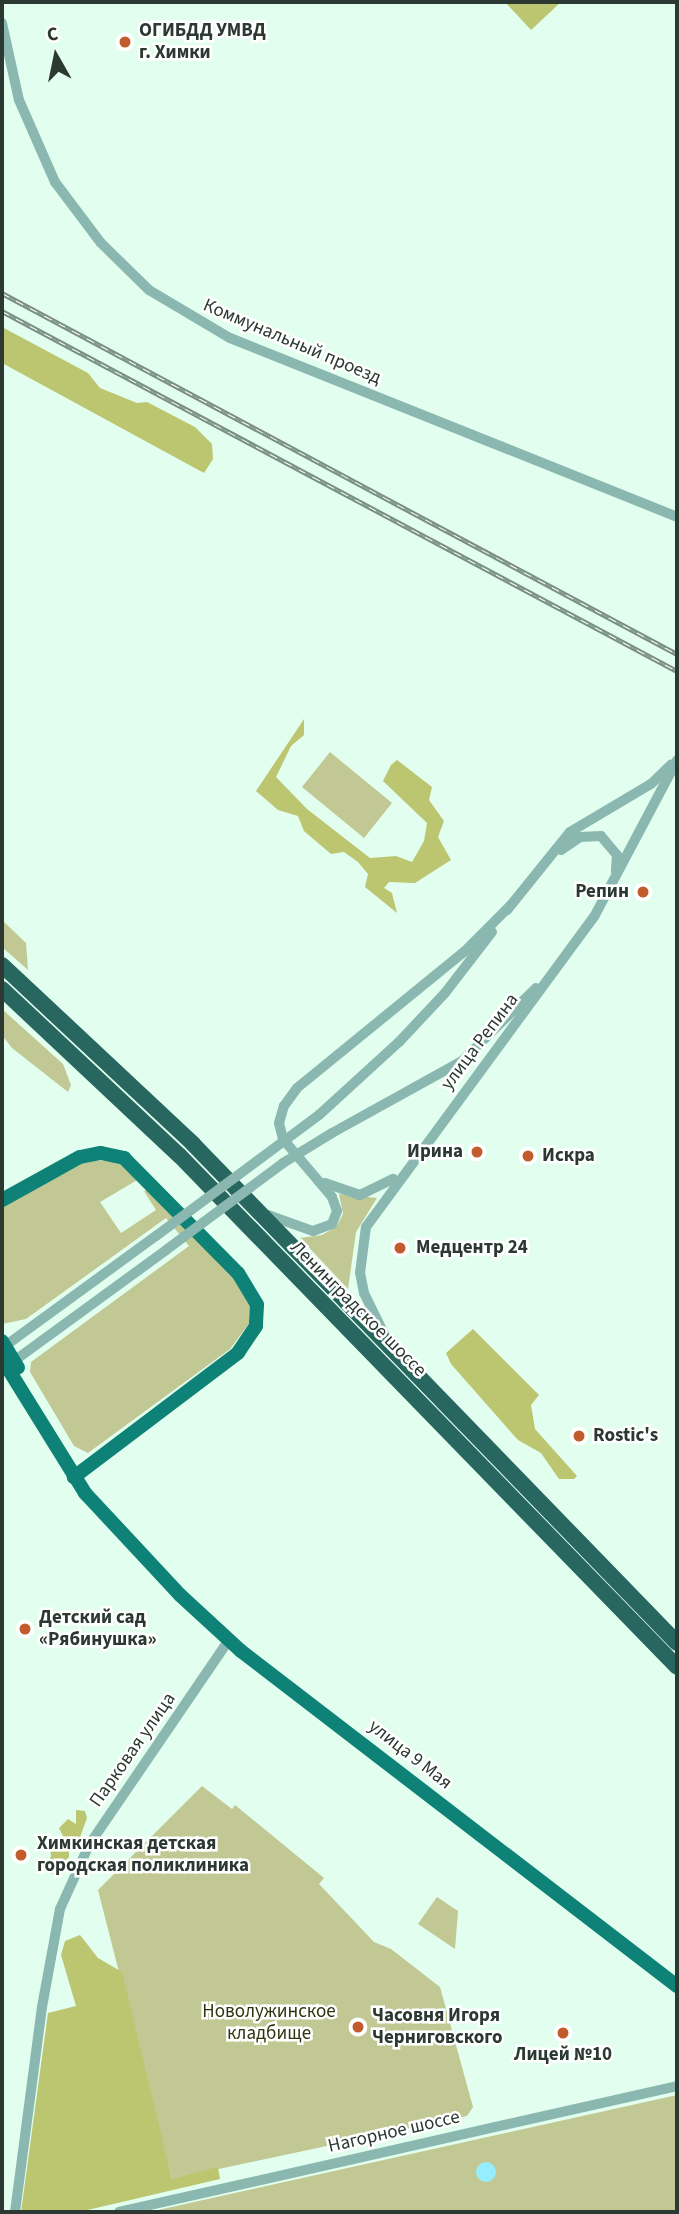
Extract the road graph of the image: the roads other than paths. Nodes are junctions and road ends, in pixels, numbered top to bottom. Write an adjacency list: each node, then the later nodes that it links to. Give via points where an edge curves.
1 (2, 23): 2 (street, Коммунальный проезд, via 19,100 55,182 101,243 158,296 230,338)
2 (677, 517)
3 (677, 759): 4 (street, via 651,784 582,822); 5 (street, улица Репина)
4 (539, 869): 5 (street, via 571,842 595,835 608,841 617,855); 6 (street)
5 (611, 887): 8 (street, улица Репина)
6 (510, 906): 11 (street, via 389,1017 291,1095 280,1115 280,1131 292,1154); 15 (street, bridge, via 445,993 319,1115)
7 (2, 965): 13 (highway, Ленинградское шоссе, via 131,1082)
8 (556, 966): 10 (street, улица Репина); 15 (street, bridge, via 462,1061 284,1163 166,1250)
9 (2, 989): 19 (highway, Ленинградское шоссе, via 180,1155)
10 (403, 1172): 11 (street, via 376,1191 360,1195); 14 (street, улица Репина, via 366,1227 359,1256 364,1293)
11 (320, 1180): 13 (street, via 337,1211 332,1224 322,1231 300,1229)
12 (2, 1200): 16 (main road, via 80,1157 101,1153 124,1158 238,1273 257,1305 256,1326 237,1353)
13 (253, 1207): 14 (highway, Ленинградское шоссе)
14 (391, 1347): 18 (highway, Ленинградское шоссе)
15 (5, 1356): 16 (main road, улица 9 Мая)
16 (78, 1474): 17 (main road, улица 9 Мая, via 130,1543)
17 (229, 1640): 20 (main road, улица 9 Мая); 22 (street, Парковая улица, via 89,1845 65,1897 49,1959)
18 (677, 1643)
19 (677, 1667)
20 (677, 1986)
21 (677, 2086): 23 (street, Нагорное шоссе)
22 (15, 2212)
23 (119, 2212)

